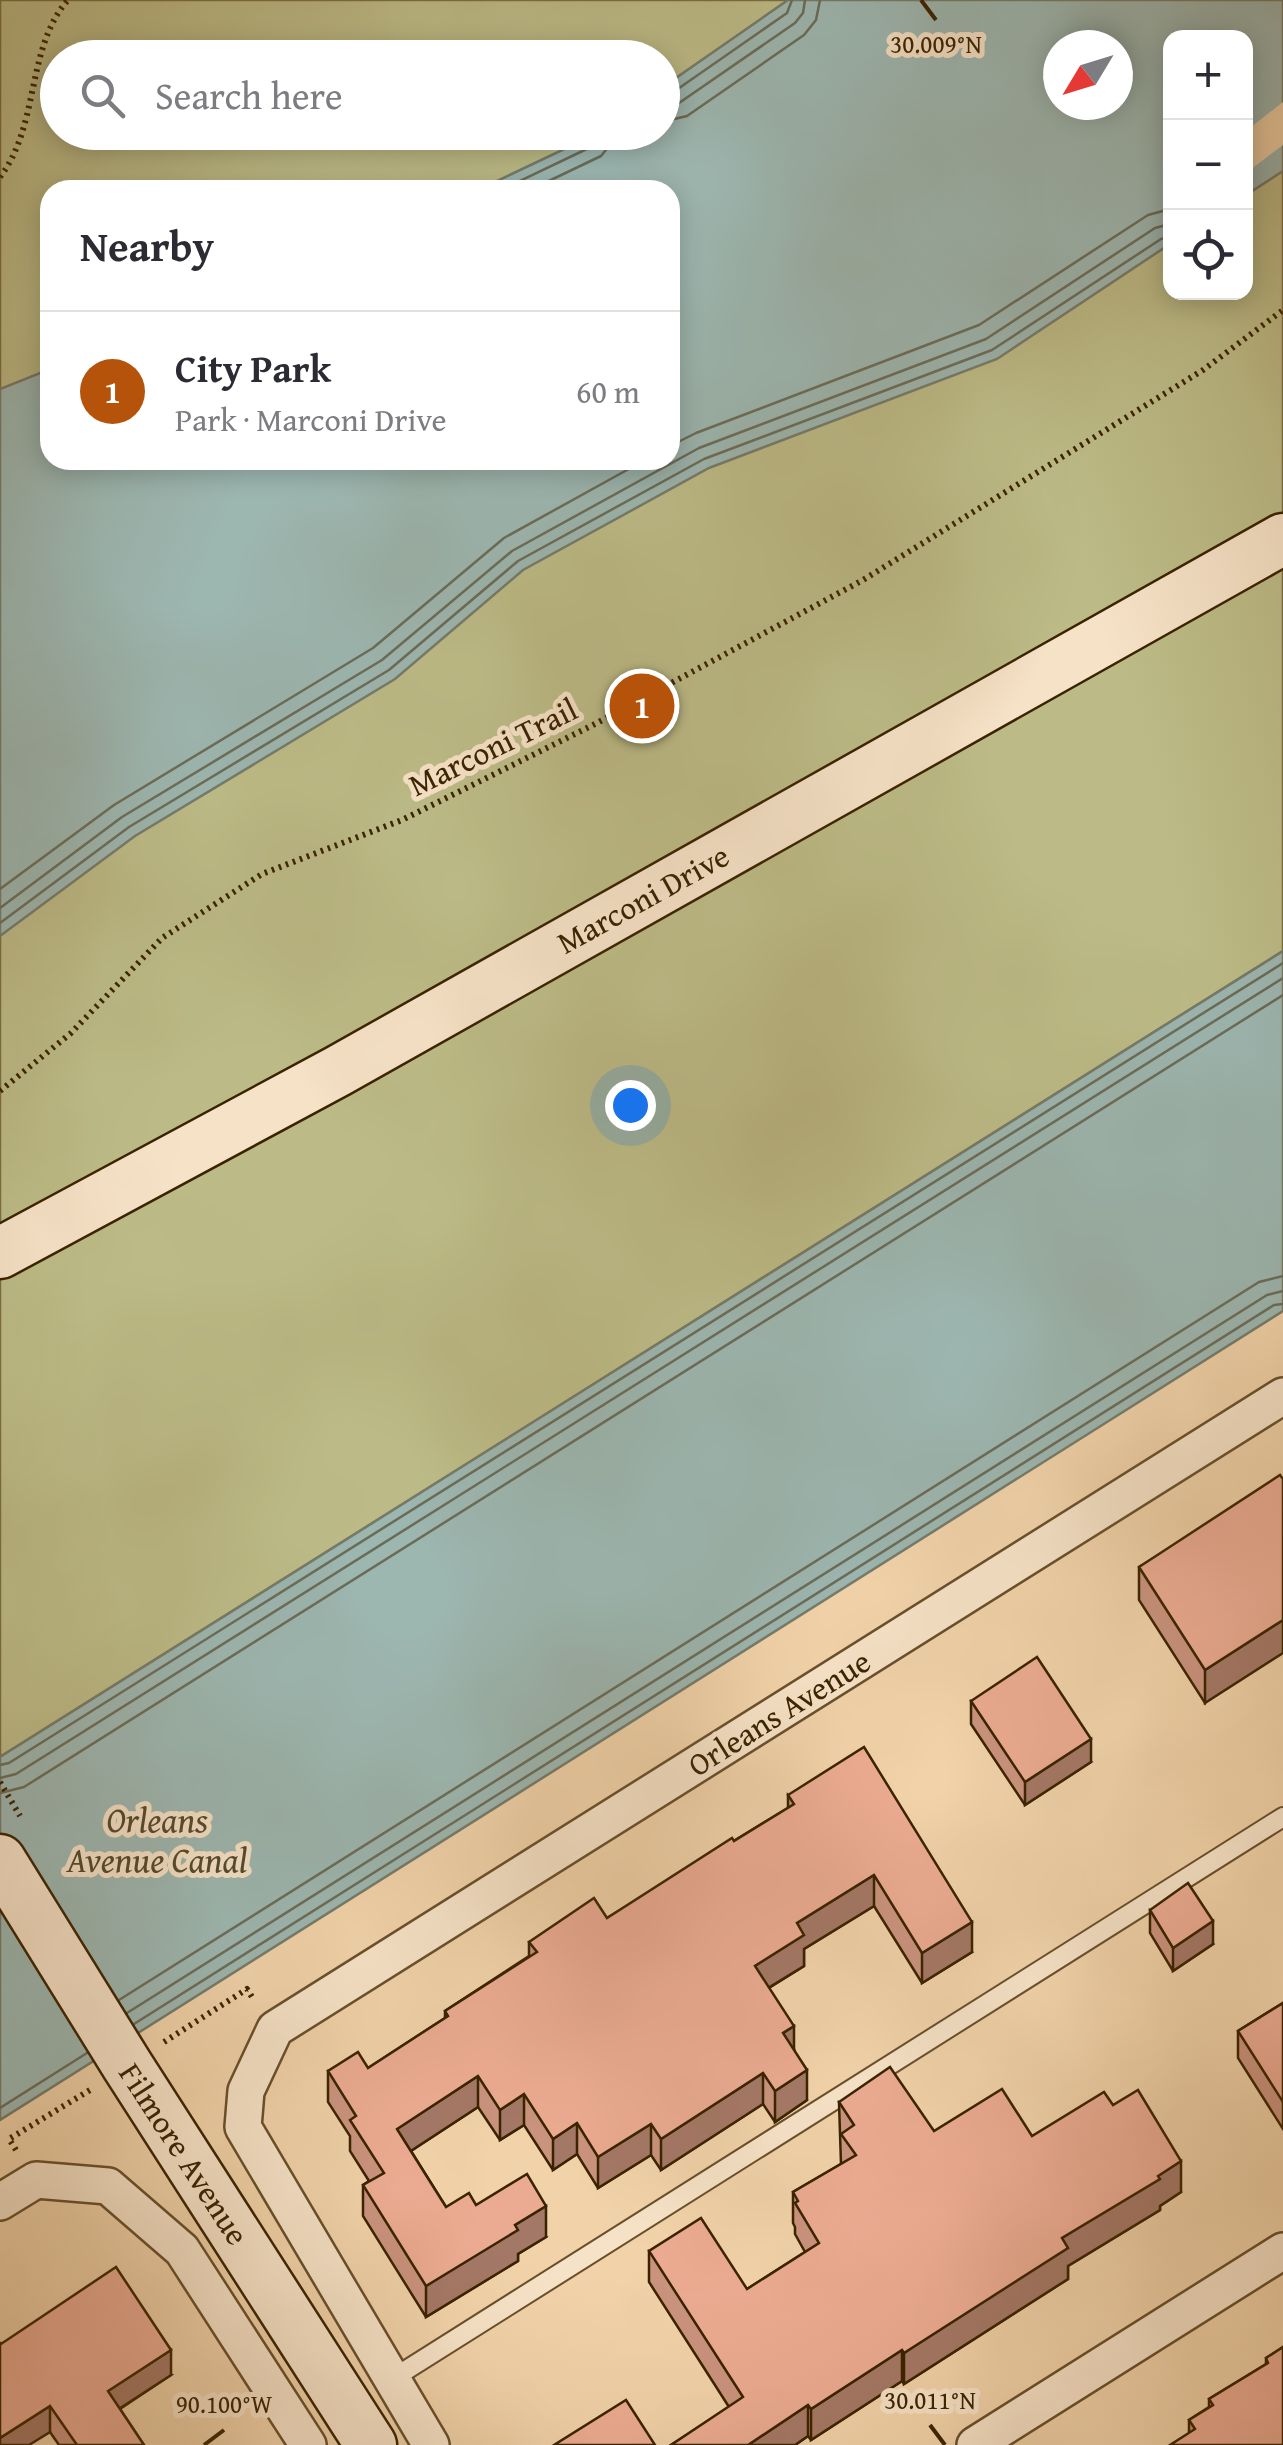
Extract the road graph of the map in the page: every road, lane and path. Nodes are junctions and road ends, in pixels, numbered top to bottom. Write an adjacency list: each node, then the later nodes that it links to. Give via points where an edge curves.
1 (68, 0): 2 (path)
2 (48, 40)
3 (40, 66): 4 (path, via 25,132)
4 (0, 177)
5 (1283, 310): 7 (path, Marconi Trail, via 1202,370 863,580 402,820 262,874 162,938 71,1033)
6 (1283, 539): 8 (street, Marconi Drive, via 338,1071)
7 (0, 1091)
8 (0, 1253)
9 (1283, 1396): 18 (street, Orleans Avenue, via 275,2029 246,2091 243,2127)
10 (1283, 1817): 18 (lane)
11 (0, 1860): 20 (street, Filmore Avenue)
12 (247, 1989): 13 (path)
13 (161, 2044)
14 (90, 2089): 15 (path)
15 (8, 2139)
16 (0, 2202): 19 (street, via 36,2180 108,2186 182,2250)
17 (1283, 2251): 22 (street)
18 (392, 2379): 21 (street)
19 (301, 2443)
20 (371, 2445)
21 (431, 2445)
22 (975, 2445)

